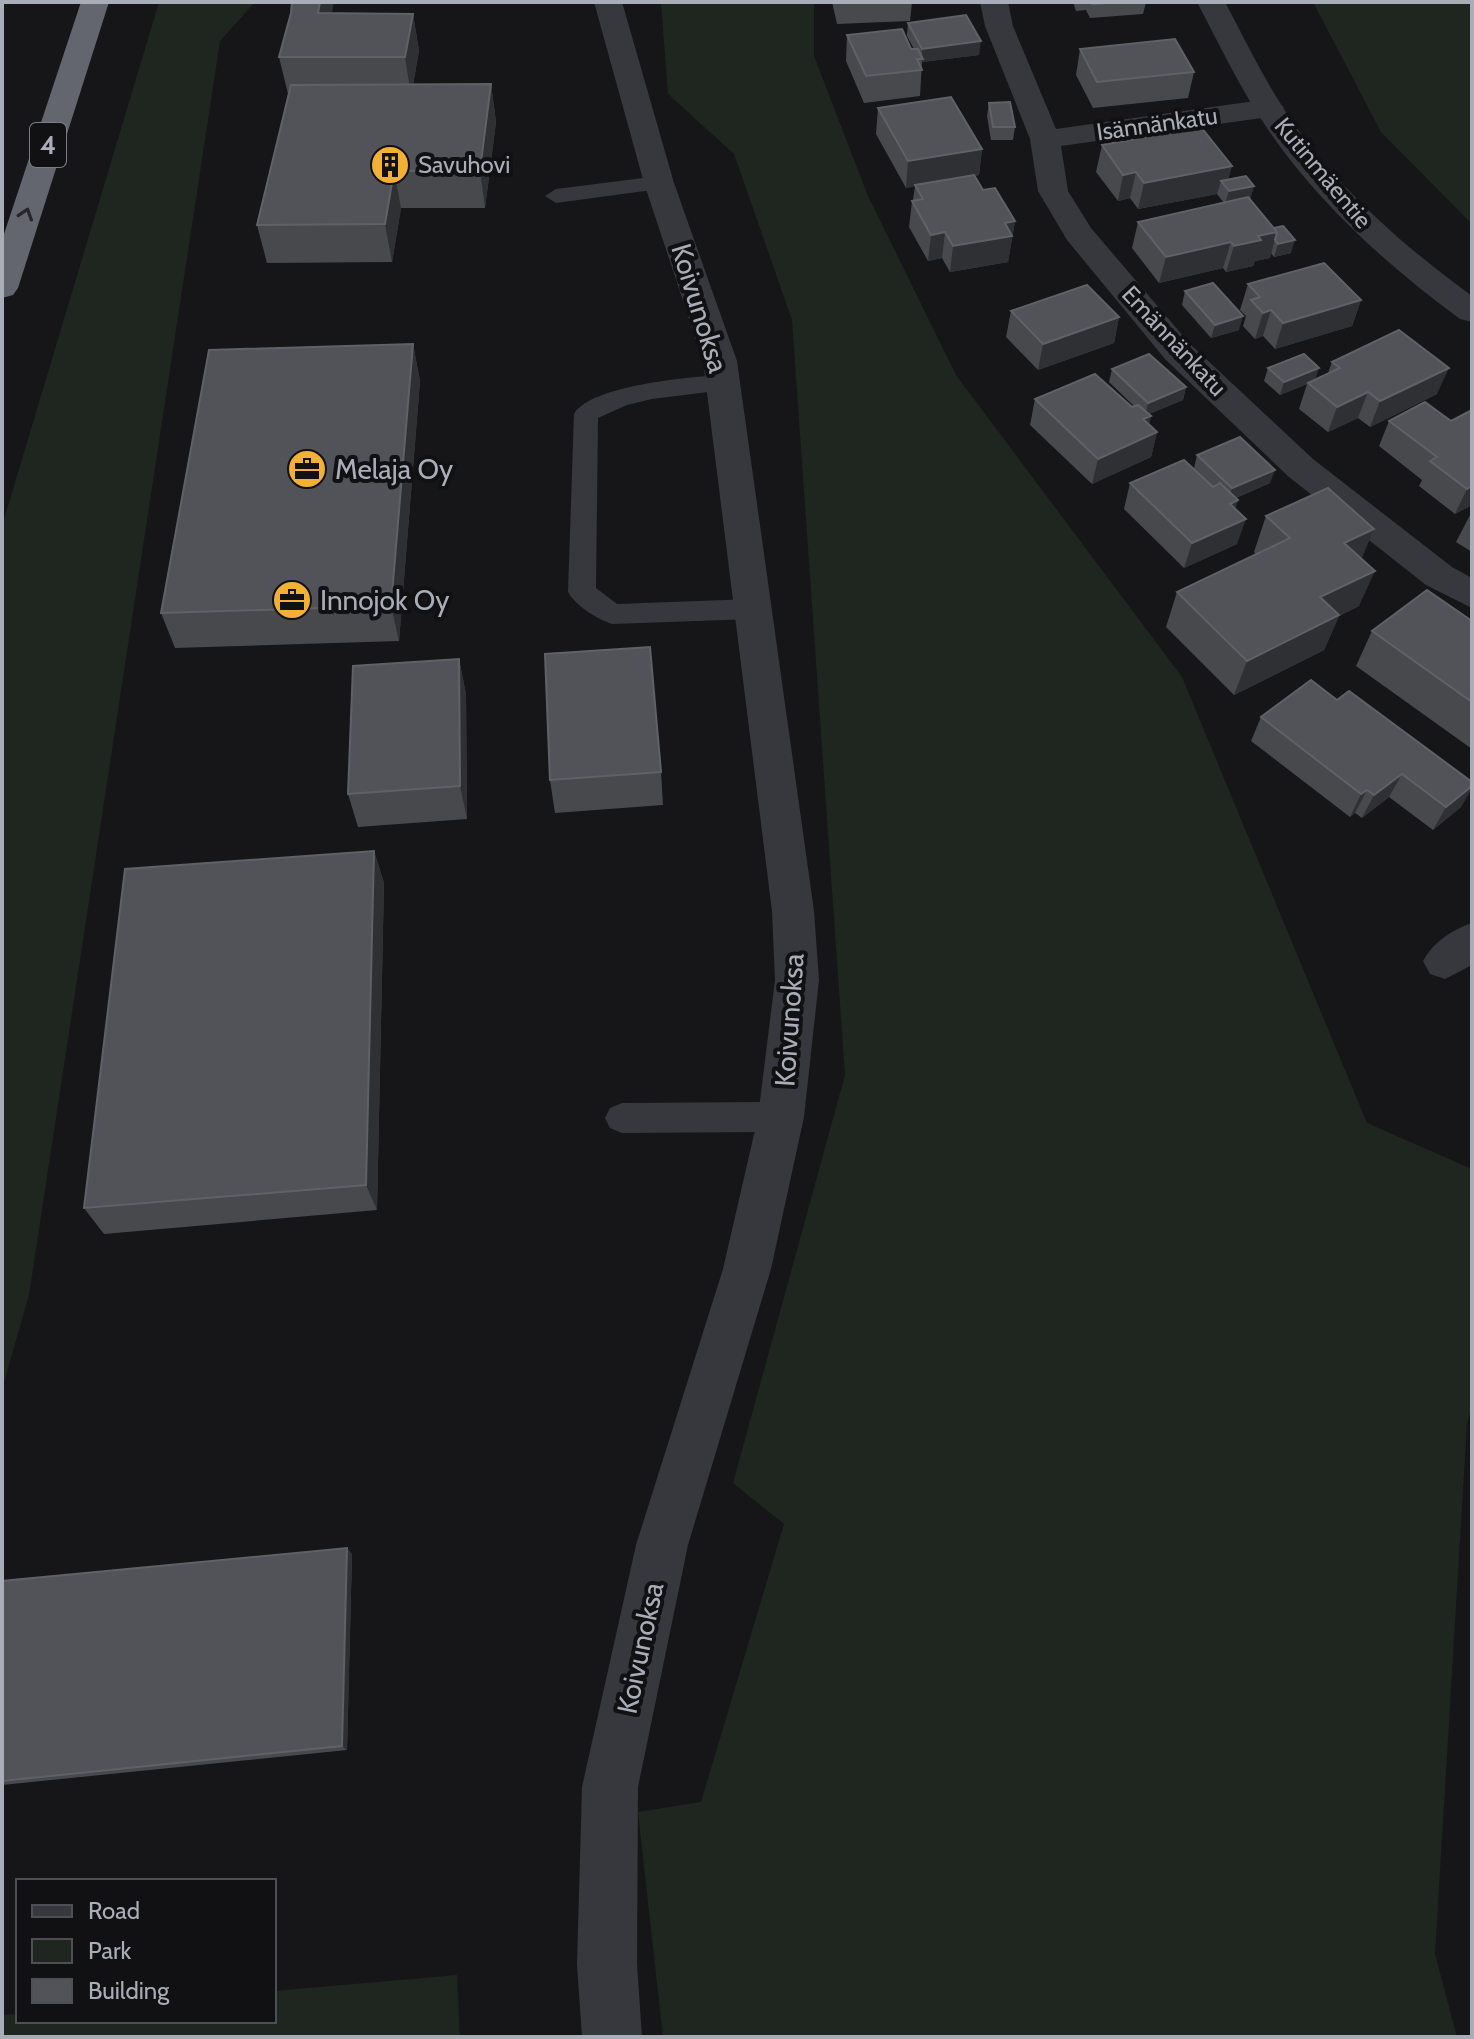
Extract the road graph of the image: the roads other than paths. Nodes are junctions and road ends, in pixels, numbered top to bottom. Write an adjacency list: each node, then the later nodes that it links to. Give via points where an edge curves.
1 (95, 2): 9 (highway, 4, one-way to 1)
2 (608, 2): 7 (street, Koivunoksa)
3 (994, 2): 6 (street, Emännänkatu)
4 (1211, 2): 5 (street, Kutinmäentie)
5 (1269, 108): 6 (street, Isännänkatu); 10 (street, Kutinmäentie, via 1294,146 1370,230)
6 (1045, 139): 12 (street, Emännänkatu, via 1053,191 1078,233 1177,351 1301,468 1439,576)
7 (659, 183): 8 (lane); 11 (street, Koivunoksa)
8 (556, 196)
9 (2, 288)
10 (1472, 312)
11 (723, 383): 13 (street, Koivunoksa); 13 (lane, via 612,399 586,414 582,592 612,614)
12 (1472, 595)
13 (753, 609): 14 (street, Koivunoksa, via 793,911 797,980)
14 (781, 1117): 15 (lane); 16 (street, Koivunoksa, via 747,1269 662,1545 610,1787 607,1964)
15 (622, 1118)
16 (612, 2037)

